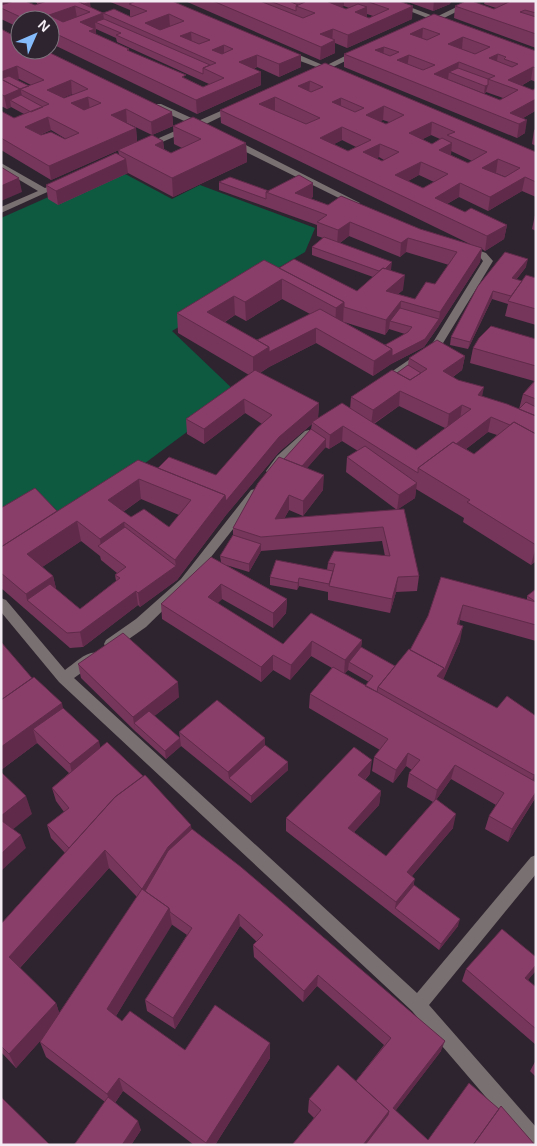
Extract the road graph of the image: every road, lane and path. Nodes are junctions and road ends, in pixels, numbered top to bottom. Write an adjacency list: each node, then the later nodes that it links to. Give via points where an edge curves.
1 (387, 1): 3 (street)
2 (475, 1): 3 (street)
3 (436, 19): 4 (street); 5 (street)
4 (445, 22)
5 (418, 26)
6 (367, 49): 8 (street)
7 (280, 50): 8 (street)
8 (324, 68): 9 (street); 10 (street)
9 (334, 72)
10 (306, 76)
11 (146, 100): 13 (street)
12 (243, 105): 13 (street)
13 (198, 125): 14 (street); 16 (street)
14 (207, 129)
15 (224, 138): 20 (street)
16 (135, 152)
17 (1, 165): 19 (street)
18 (71, 179): 19 (street)
19 (44, 191): 21 (street)
20 (364, 207)
21 (1, 210)
22 (455, 245): 23 (street, via 483,255 488,261 436,346)
23 (373, 389)
24 (318, 427): 26 (street, via 281,459 185,582 141,623)
25 (1, 604): 26 (street)
26 (64, 678): 28 (street)
27 (536, 862): 28 (street)
28 (418, 1006): 29 (street)
29 (536, 1141)

